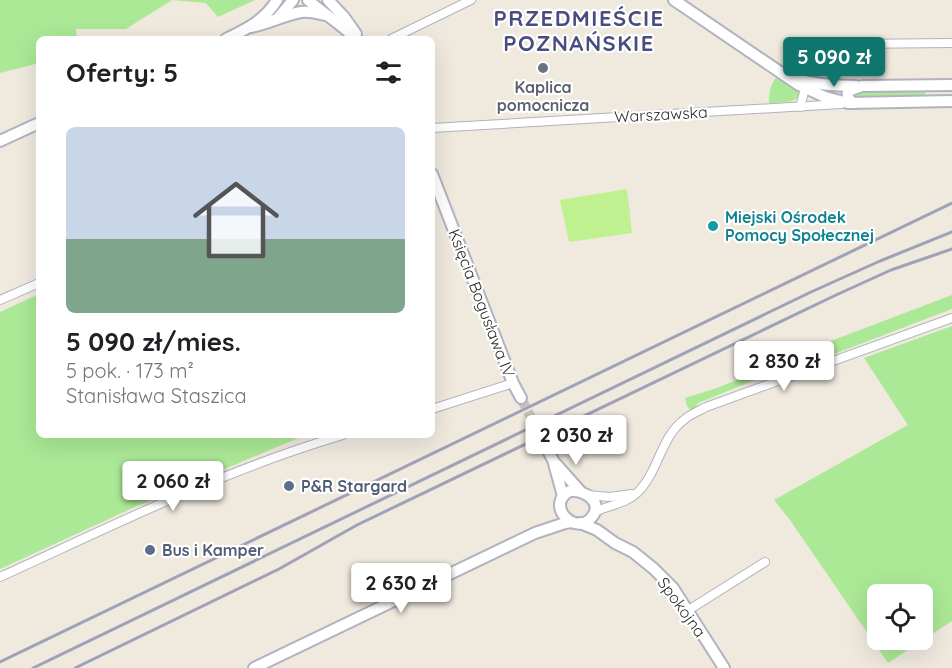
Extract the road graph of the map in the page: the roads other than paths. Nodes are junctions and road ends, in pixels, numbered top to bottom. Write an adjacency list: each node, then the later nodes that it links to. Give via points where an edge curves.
1 (278, 0): 9 (street)
2 (293, 0): 8 (street)
3 (308, 0): 7 (street)
4 (328, 0): 12 (street)
5 (471, 0): 13 (street)
6 (674, 0): 16 (street)
7 (325, 15): 8 (street, via 304,12); 11 (street)
8 (276, 20): 9 (street)
9 (251, 27): 10 (street)
10 (232, 36)
11 (354, 36)
12 (356, 36)
13 (397, 36)
14 (952, 43): 15 (street)
15 (844, 44)
16 (806, 85): 18 (street); 20 (street, via 825,97); 21 (street)
17 (952, 85): 18 (street)
18 (862, 86): 20 (street, via 848,91)
19 (952, 101): 20 (street, Warszawska)
20 (851, 103): 21 (street, Warszawska)
21 (800, 107): 23 (street, Warszawska)
22 (36, 124): 24 (street)
23 (435, 128)
24 (0, 141)
25 (435, 182): 29 (street, Księcia Bogusława IV)
26 (36, 284): 27 (street)
27 (0, 300)
28 (952, 318): 35 (street, via 706,407 685,419 668,439)
29 (513, 383): 30 (street, Księcia Bogusława IV); 31 (street)
30 (521, 398)
31 (435, 408)
32 (334, 438): 44 (street, via 188,491)
33 (546, 447): 34 (street)
34 (553, 460): 36 (street); 37 (street)
35 (639, 492): 36 (street, via 617,496); 39 (street)
36 (584, 493): 37 (street, via 570,491); 39 (street, via 592,499)
37 (563, 496): 38 (street)
38 (560, 508): 40 (street, via 564,516); 41 (street)
39 (594, 513): 40 (street, via 586,522); 42 (street, Spokojna)
40 (576, 523): 41 (street); 42 (street, Spokojna, via 597,530)
41 (536, 534): 46 (street)
42 (633, 552): 45 (street, Spokojna, via 673,588)
43 (765, 562): 45 (street)
44 (0, 578)
45 (687, 611): 47 (street, Spokojna)
46 (254, 668)
47 (724, 668)

